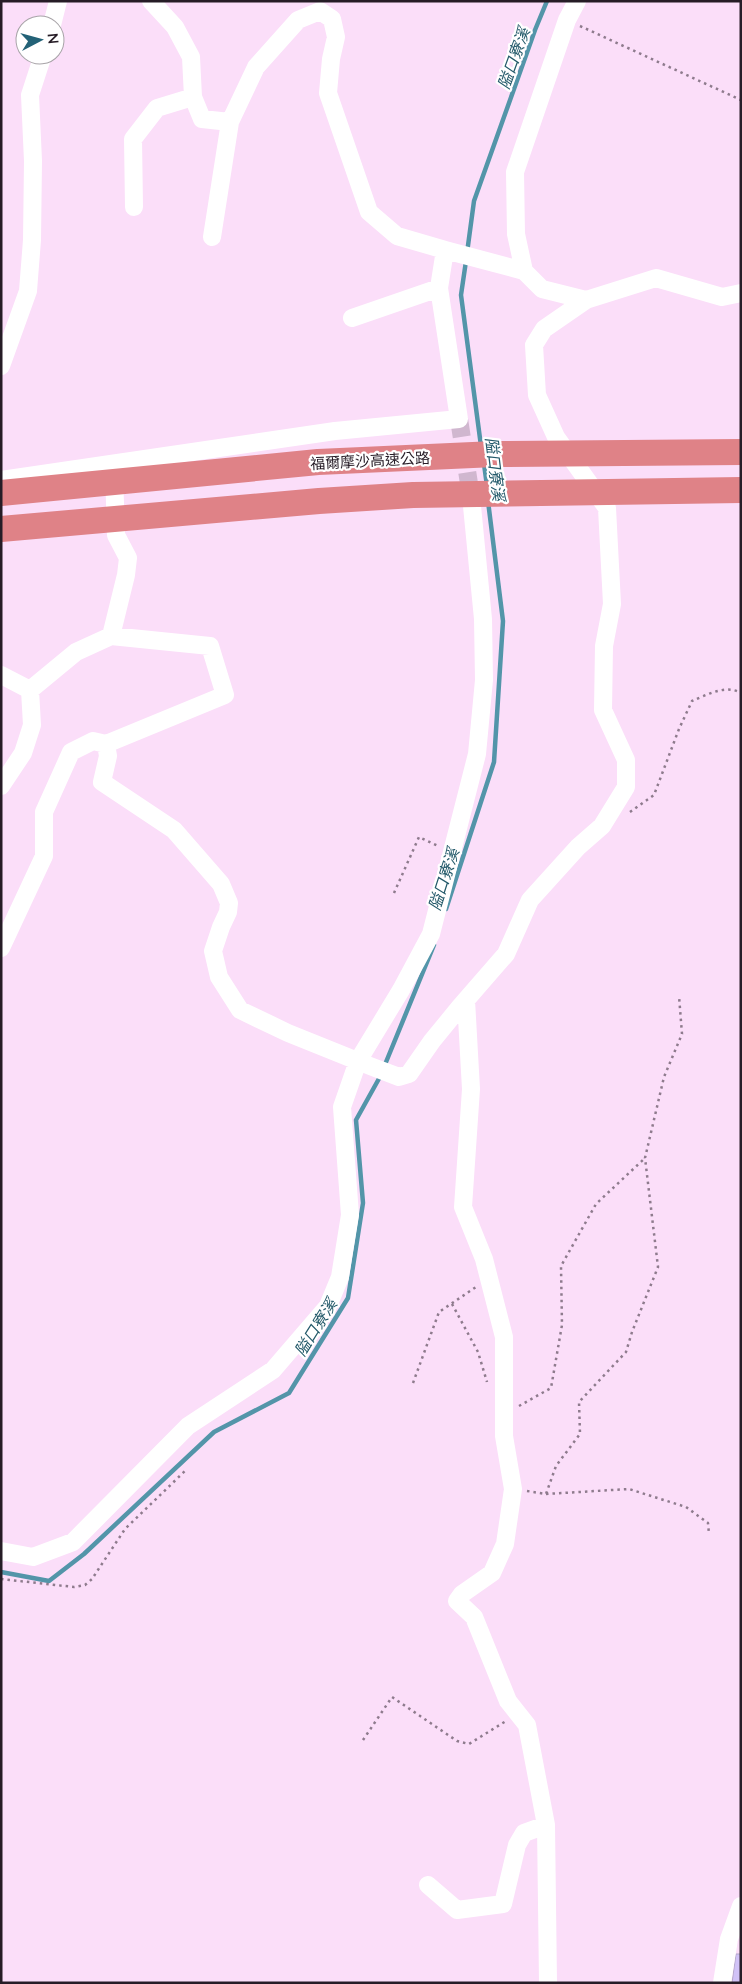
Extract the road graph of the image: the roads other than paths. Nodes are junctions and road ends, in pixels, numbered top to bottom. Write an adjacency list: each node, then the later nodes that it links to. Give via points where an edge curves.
1 (58, 1): 4 (lane)
2 (151, 1): 6 (lane, via 175,27 192,57)
3 (577, 1): 11 (lane, via 567,20 515,172 516,234)
4 (54, 15)
5 (40, 65): 16 (lane, via 30,95 33,161 28,291)
6 (193, 97): 7 (lane, via 202,119); 8 (lane, via 157,108 133,139)
7 (230, 122): 9 (lane); 10 (lane, via 256,67 298,20 320,11 332,19 336,37 328,93 368,212 398,236)
8 (134, 207)
9 (212, 237)
10 (445, 250): 11 (lane); 12 (lane)
11 (524, 271): 14 (lane, via 542,289)
12 (439, 288): 15 (lane); 18 (lane, via 459,419 335,431)
13 (741, 293): 14 (lane, via 722,297 656,278)
14 (586, 300): 30 (lane, via 544,329 534,345 537,396 556,437 607,508 612,604 604,646 603,710 626,760 626,787 602,826 578,847 530,900 506,954)
15 (352, 318)
16 (1, 366)
17 (741, 452): 21 (highway, 福爾摩沙高速公路, via 495,454 318,462)
18 (114, 463): 19 (lane); 24 (lane, via 116,536 128,558)
19 (1, 480)
20 (741, 490): 23 (highway, via 413,495)
21 (1, 493)
22 (472, 506): 31 (lane, via 483,619 484,680 478,754 431,934)
23 (1, 529)
24 (111, 636): 26 (lane, via 76,652); 27 (lane, via 210,646 225,695)
25 (1, 675): 26 (lane)
26 (30, 690): 28 (lane, via 32,725 23,753)
27 (106, 744): 29 (lane, via 93,741 71,752 44,812 44,856); 31 (lane, via 108,756 102,782 174,830 221,884 229,903 228,912 213,951 219,977 240,1010)
28 (1, 786)
29 (1, 948)
30 (466, 1000): 31 (lane, via 409,1074 399,1076); 33 (lane, via 470,1089 463,1208 484,1259 504,1337 504,1436 513,1489 505,1544 492,1573 462,1594 458,1601 474,1617 508,1701 527,1725)
31 (364, 1063): 32 (lane, via 342,1107 350,1215 340,1277 328,1306 273,1370 188,1426 73,1542 32,1557)
32 (1, 1551)
33 (546, 1826): 34 (lane, via 524,1833 520,1839 504,1904 457,1910); 36 (lane)
34 (428, 1885)
35 (741, 1906): 37 (lane, via 729,1939)
36 (548, 1983)
37 (722, 1983)

